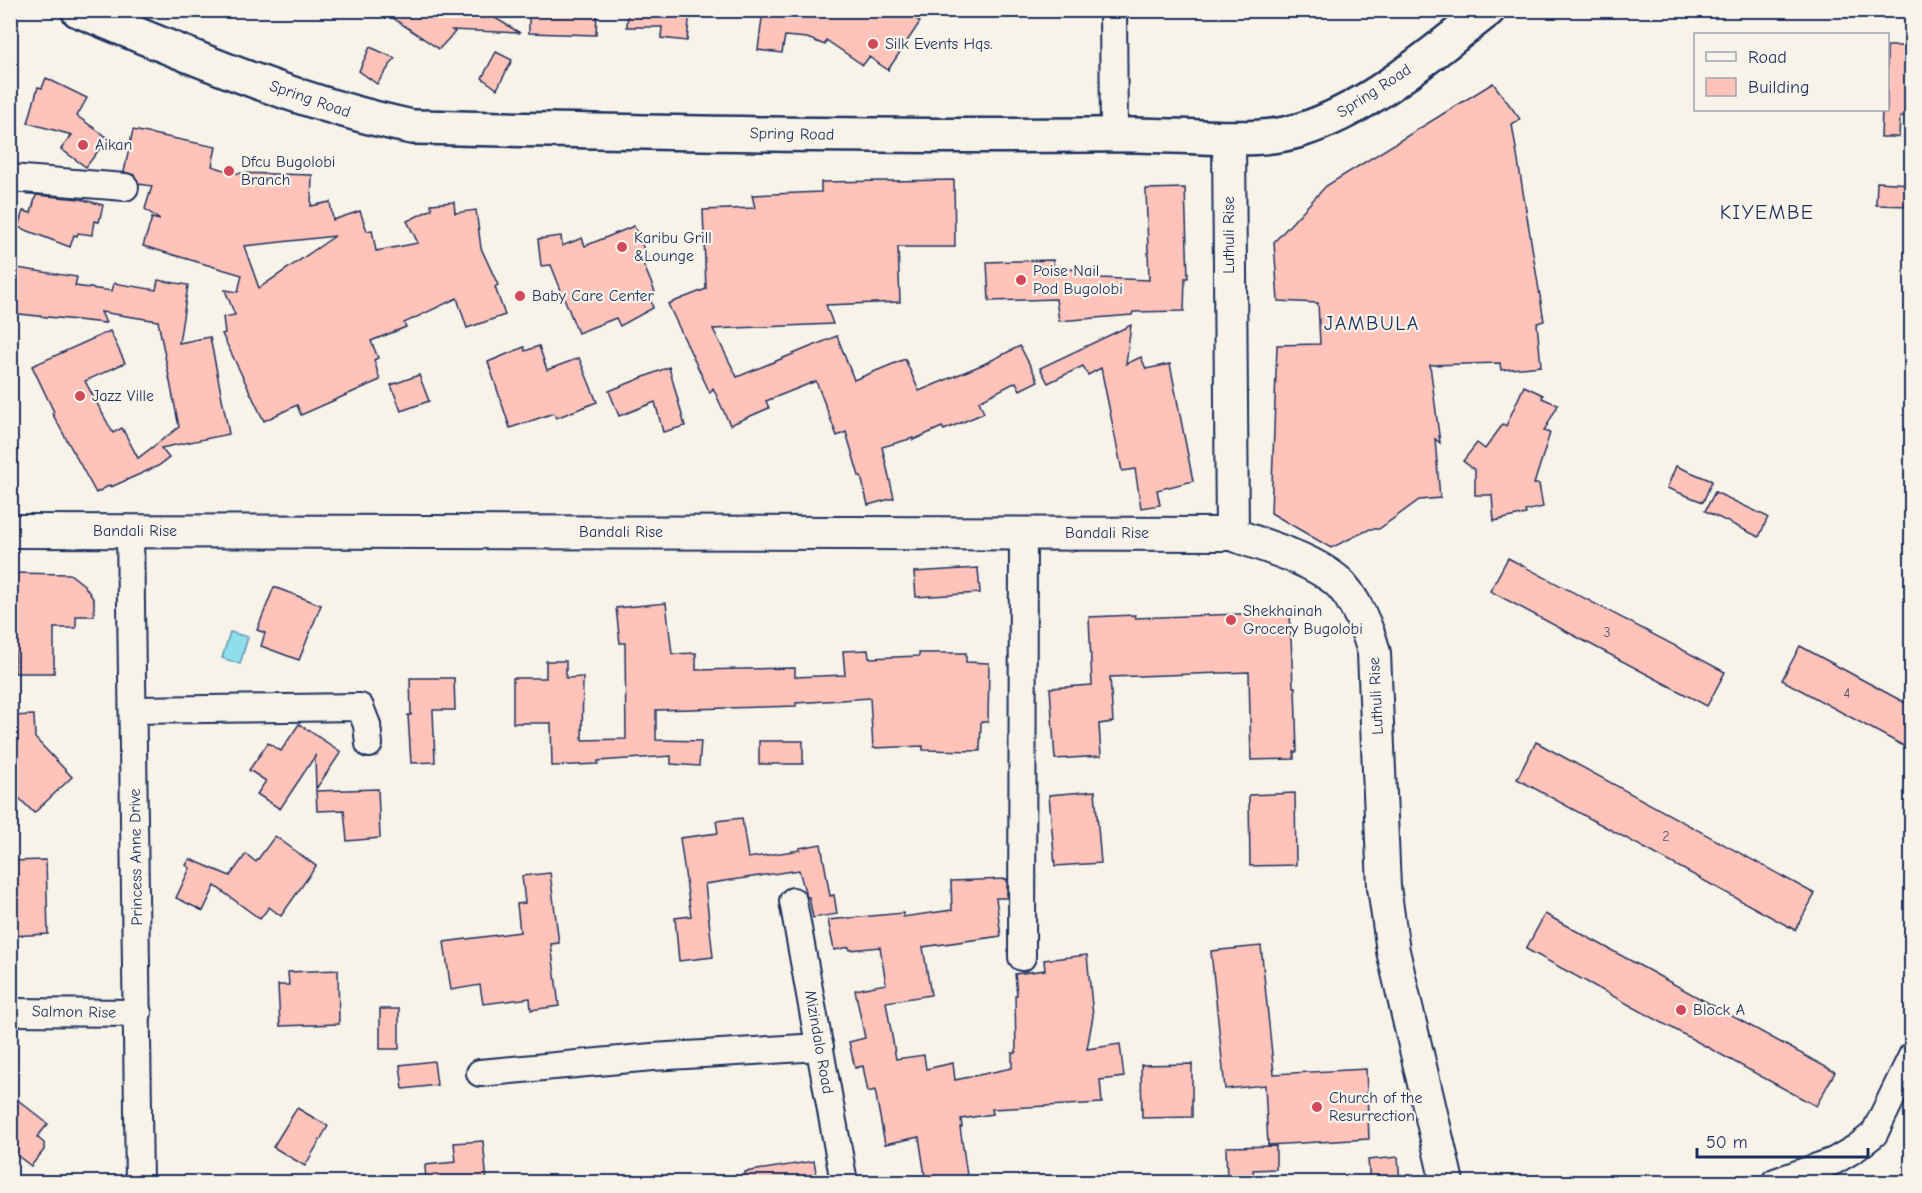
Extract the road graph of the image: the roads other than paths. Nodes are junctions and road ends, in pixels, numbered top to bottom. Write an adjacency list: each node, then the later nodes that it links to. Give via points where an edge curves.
1 (78, 10): 4 (main road, Spring Road, via 308,100 412,127 942,136)
2 (1113, 10): 4 (street)
3 (1488, 10): 5 (main road, Spring Road, via 1362,102 1328,120 1271,137)
4 (1114, 134): 5 (main road, Spring Road)
5 (1229, 138): 11 (street, Luthuli Rise)
6 (10, 178): 7 (street)
7 (125, 187)
8 (10, 531): 9 (street, Bandali Rise)
9 (130, 531): 10 (street, Bandali Rise); 12 (street, Princess Anne Drive)
10 (1023, 533): 11 (street, Bandali Rise); 15 (street)
11 (1232, 534): 23 (street, Luthuli Rise, via 1310,564 1338,582 1369,633 1374,653 1386,900 1393,951)
12 (133, 710): 13 (street, via 360,707); 17 (street, Princess Anne Drive)
13 (369, 744)
14 (793, 901): 18 (street, Mizindalo Road)
15 (1022, 957)
16 (10, 1011): 17 (street, Salmon Rise)
17 (138, 1013): 21 (street, Princess Anne Drive)
18 (820, 1047): 20 (street); 22 (street, Mizindalo Road)
19 (1911, 1056): 24 (street, via 1874,1134 1834,1161)
20 (480, 1072)
21 (139, 1182)
22 (844, 1182)
23 (1447, 1182)
24 (1775, 1182)

